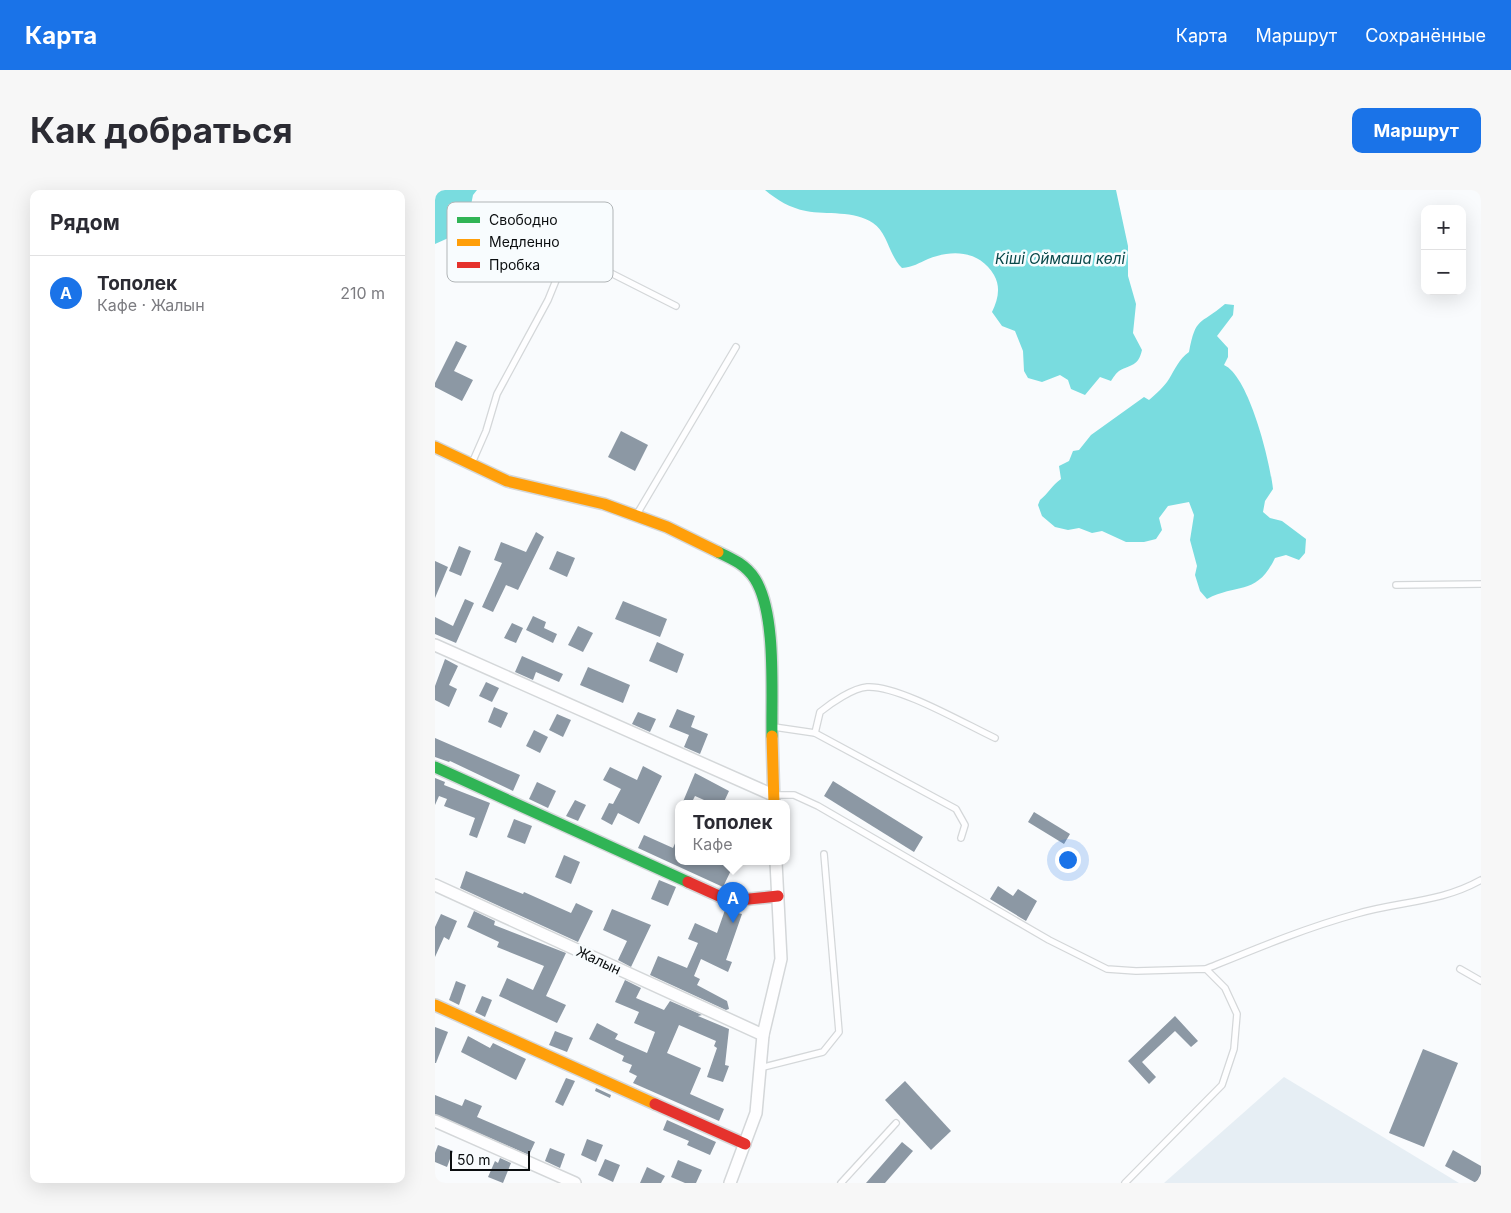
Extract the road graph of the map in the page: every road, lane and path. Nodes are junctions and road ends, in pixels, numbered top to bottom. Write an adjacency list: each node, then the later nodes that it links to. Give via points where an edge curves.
1 (613, 274): 3 (lane)
2 (555, 282): 6 (lane, via 497,394)
3 (676, 306)
4 (736, 347): 7 (lane)
5 (435, 447): 6 (street)
6 (472, 465): 7 (street, via 507,482 603,504)
7 (636, 516): 11 (street, via 667,527 739,562 754,578 764,597 770,644)
8 (1481, 584): 9 (lane)
9 (1396, 585)
10 (435, 645): 15 (street)
11 (772, 727): 12 (lane); 15 (street)
12 (815, 733): 13 (lane, via 820,712 835,701 867,687 895,691); 16 (lane, via 956,809 965,825)
13 (995, 738)
14 (435, 767): 21 (street, via 730,901)
15 (774, 799): 22 (lane, via 794,795 818,806 1049,940 1107,968 1136,971)
16 (961, 838)
17 (824, 854): 27 (lane, via 839,1032 823,1052)
18 (777, 865): 21 (street)
19 (1481, 880): 22 (lane, via 1443,897 1358,913 1280,938)
20 (435, 885): 26 (street, Жалын)
21 (778, 896): 26 (street, via 781,959)
22 (1205, 969): 34 (lane, via 1225,988 1237,1014 1234,1049 1222,1085)
23 (1460, 969): 24 (lane)
24 (1481, 981)
25 (435, 1005): 30 (street)
26 (763, 1034): 27 (street)
27 (760, 1068): 30 (street, via 756,1113)
28 (435, 1121): 31 (street)
29 (896, 1123): 33 (lane)
30 (745, 1144): 32 (street)
31 (575, 1183)
32 (730, 1183)
33 (841, 1183)
34 (1125, 1183)

